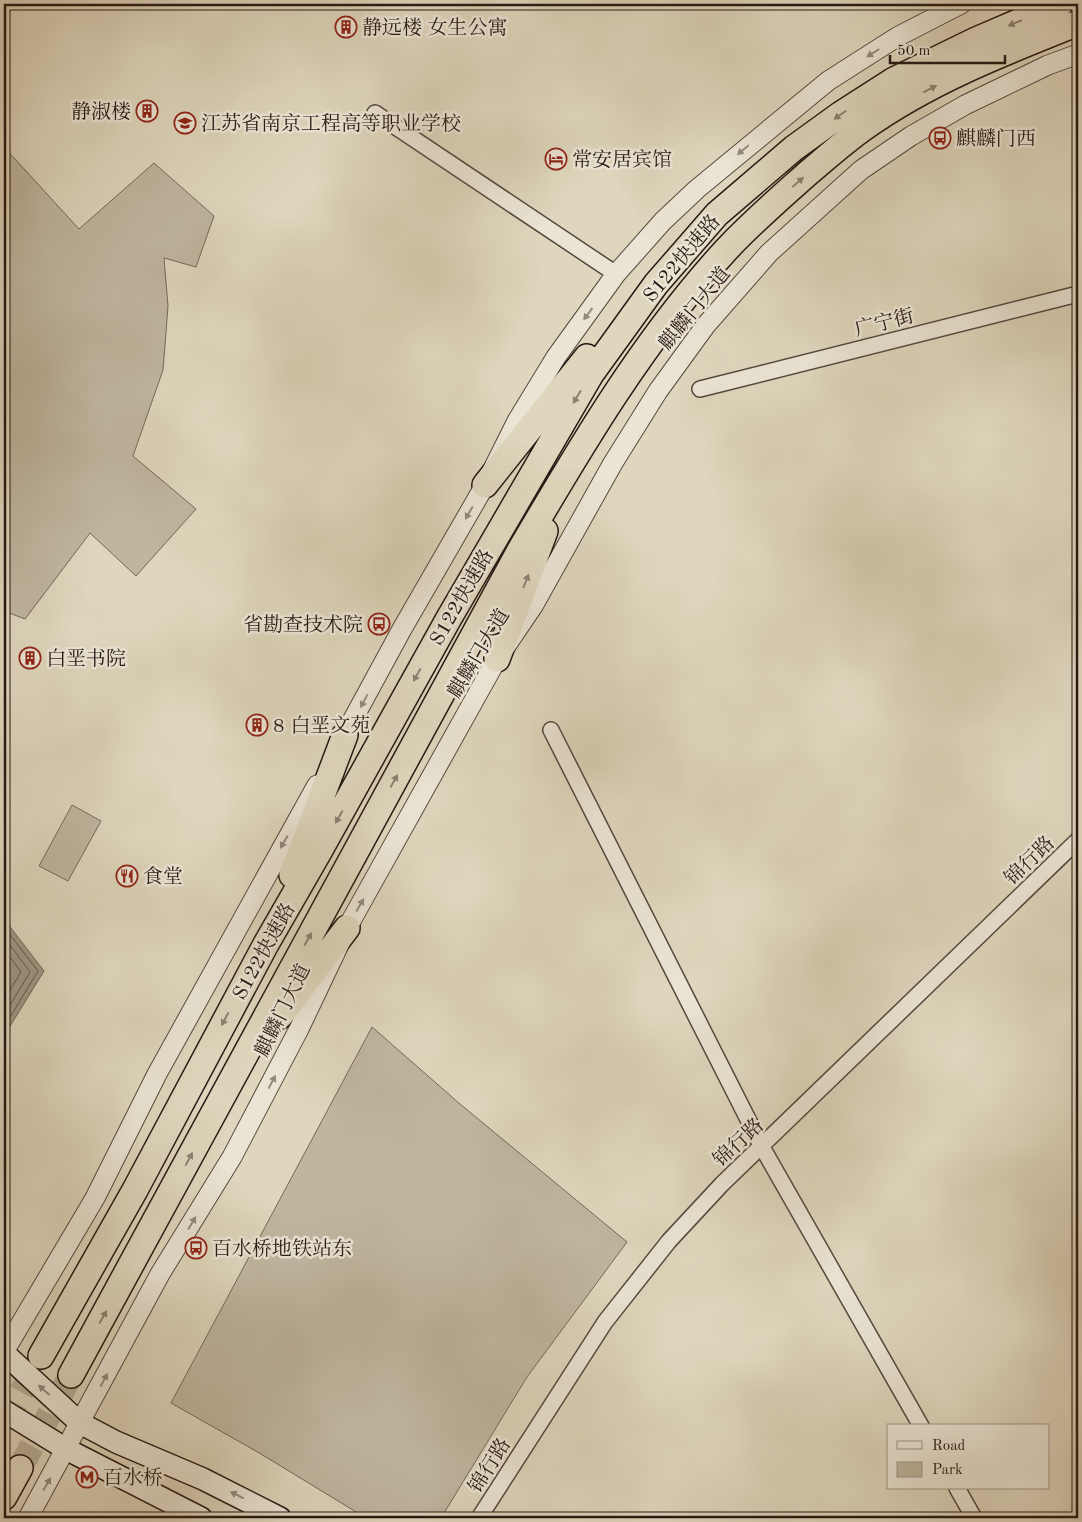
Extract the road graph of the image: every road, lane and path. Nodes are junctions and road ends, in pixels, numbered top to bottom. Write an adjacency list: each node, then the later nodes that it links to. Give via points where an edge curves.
1 (961, 4): 6 (street, one-way to 6, via 897,37 828,81 697,189 663,221)
2 (1060, 4): 7 (highway, S122快速路, one-way to 7, via 894,80 841,114 794,148 717,214)
3 (1078, 23): 10 (highway, S122快速路, one-way to 3, via 628,375 682,304 725,251 761,214 865,127 906,101 990,58)
4 (1078, 54): 12 (street, 麒麟门大道, via 965,105 911,136 861,170 769,252 706,325 658,391 613,463 533,606)
5 (374, 113): 6 (street)
6 (616, 274): 11 (street, one-way to 11, via 556,357 517,421)
7 (656, 284): 11 (highway, via 577,367); 17 (highway, S122快速路, one-way to 17, via 591,374 529,478)
8 (1078, 294): 9 (street, 广宁街)
9 (700, 389)
10 (570, 464): 12 (highway, one-way to 10); 18 (highway, S122快速路, one-way to 10)
11 (485, 485): 14 (street, one-way to 14)
12 (497, 660): 16 (street, 麒麟门大道, one-way to 12)
13 (551, 730): 19 (street)
14 (345, 735): 17 (highway); 20 (street, one-way to 20, via 156,1074 95,1198)
15 (1078, 840): 19 (street, 锦行路)
16 (347, 928): 18 (highway); 24 (street, 麒麟门大道, one-way to 16, via 160,1274 232,1157)
17 (266, 944): 21 (highway, S122快速路, one-way to 21, via 135,1190)
18 (228, 1086): 22 (highway, S122快速路, one-way to 18)
19 (762, 1147): 25 (street); 33 (street, 锦行路, via 669,1241 604,1322)
20 (4, 1353): 24 (main road, one-way to 20)
21 (41, 1356)
22 (71, 1375)
23 (4, 1411): 26 (main road)
24 (80, 1423): 26 (street, 麒麟门大道); 32 (main road, one-way to 24)
25 (920, 1424)
26 (66, 1449): 30 (street, one-way to 26); 31 (main road)
27 (20, 1468): 29 (highway)
28 (958, 1490): 34 (street)
29 (4, 1498)
30 (28, 1518)
31 (200, 1518)
32 (280, 1518)
33 (479, 1518)
34 (974, 1518)

